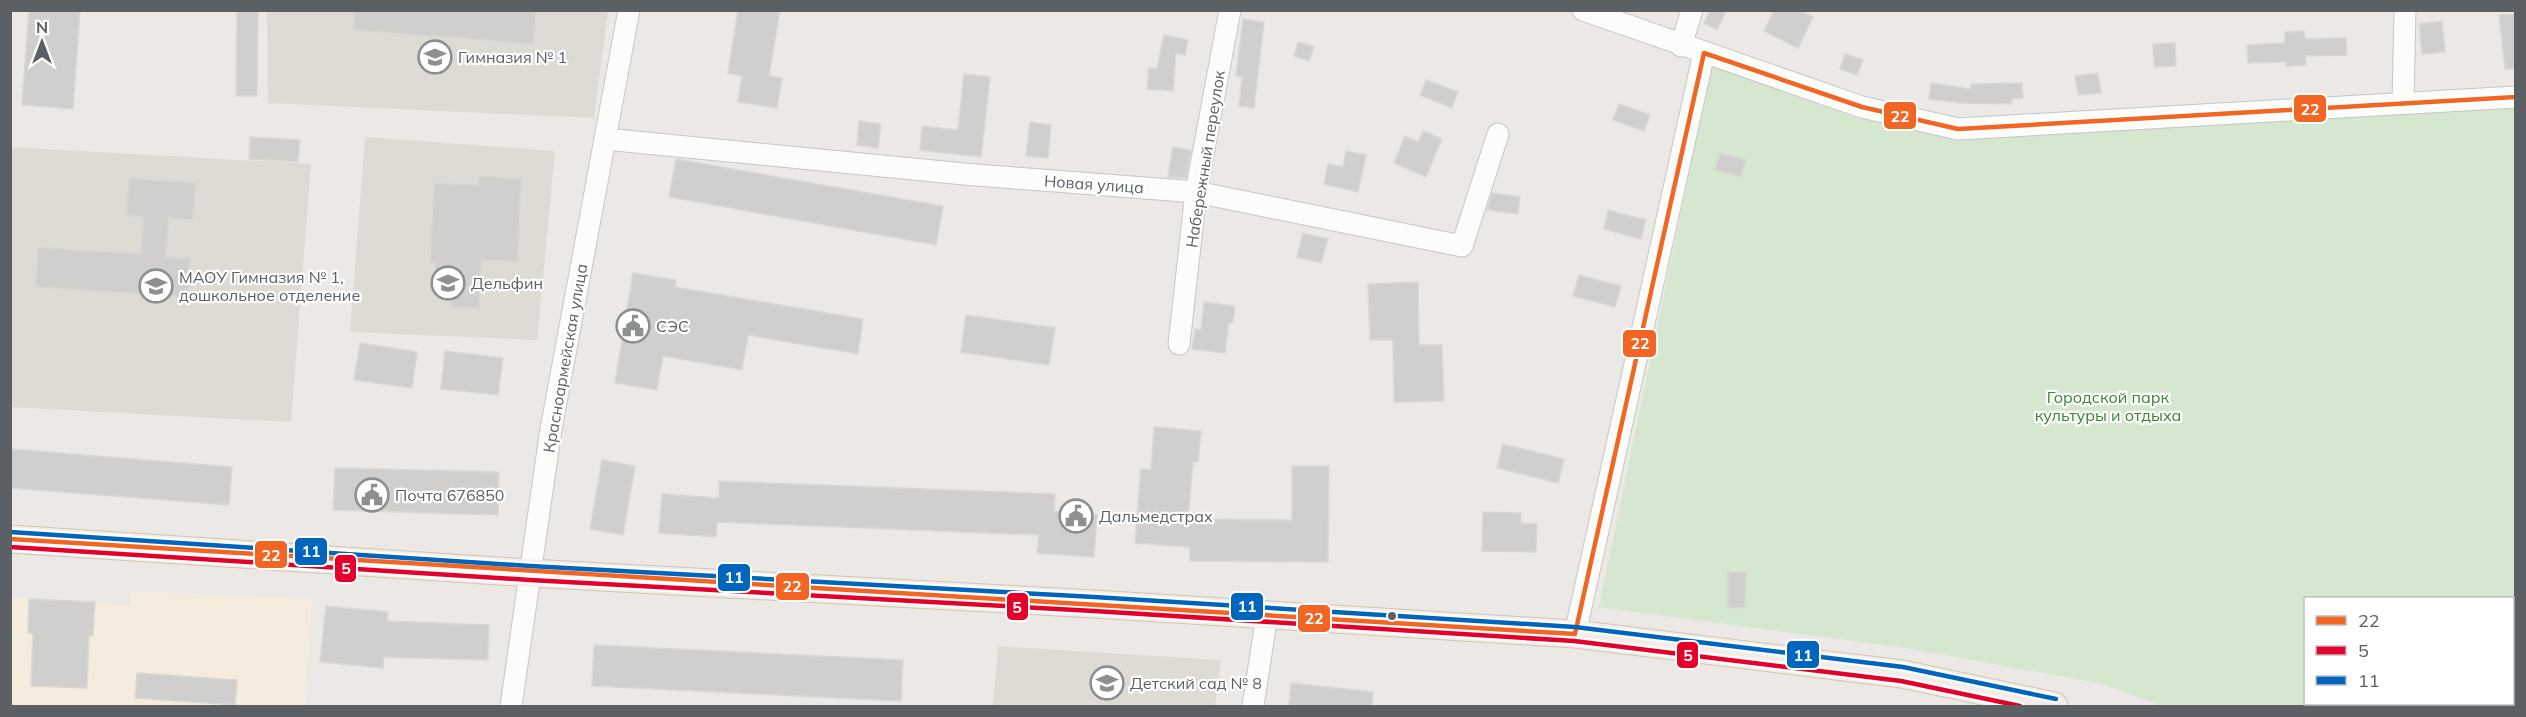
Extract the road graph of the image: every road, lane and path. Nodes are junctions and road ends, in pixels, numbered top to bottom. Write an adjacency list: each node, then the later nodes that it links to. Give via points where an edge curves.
1 (629, 10): 11 (street, Красноармейская улица)
2 (1230, 10): 12 (street, Набережный переулок)
3 (1583, 10): 6 (street)
4 (1692, 10): 6 (street)
5 (2406, 10): 9 (street)
6 (1681, 46): 7 (street)
7 (1704, 53): 9 (street, via 1862,107 1958,129); 17 (street)
8 (2516, 97): 9 (street)
9 (2403, 103)
10 (1498, 134): 12 (street, Новая улица, via 1462,246)
11 (605, 139): 12 (street, Новая улица); 15 (street, Красноармейская улица, via 551,429)
12 (1196, 192): 13 (street, Набережный переулок)
13 (1179, 344)
14 (10, 539): 15 (main road)
15 (530, 573): 16 (main road); 18 (street, Красноармейская улица)
16 (1267, 615): 17 (main road); 19 (street)
17 (1575, 634): 20 (main road, via 1902,674)
18 (511, 706)
19 (1253, 706)
20 (2054, 706)

